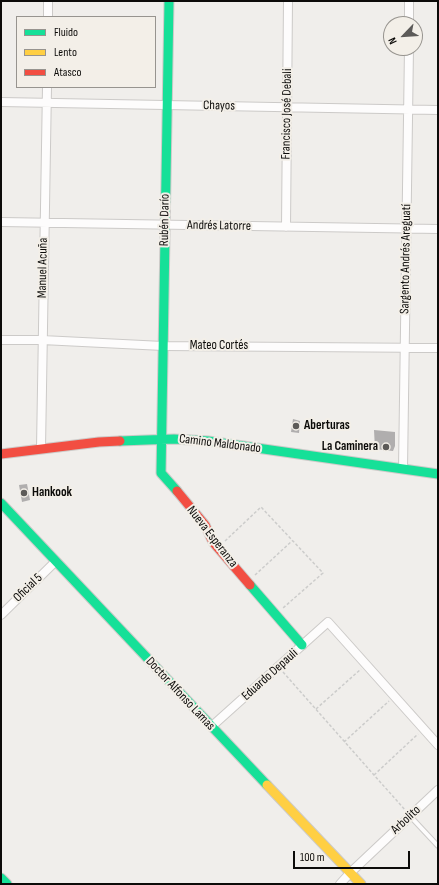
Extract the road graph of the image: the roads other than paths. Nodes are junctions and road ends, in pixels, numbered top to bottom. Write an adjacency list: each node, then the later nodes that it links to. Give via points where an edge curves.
1 (48, 1): 5 (street)
2 (169, 1): 11 (street, Rubén Darío)
3 (288, 1): 12 (street, Francisco José Debali)
4 (409, 1): 6 (street)
5 (48, 16)
6 (409, 16)
7 (409, 56): 13 (street, Sargento Andrés Areguatí)
8 (47, 88): 10 (street, Manuel Acuña)
9 (1, 102): 10 (street, Chayos)
10 (46, 103): 11 (street, Chayos); 16 (street, Manuel Acuña)
11 (167, 105): 12 (street, Chayos); 17 (street, Rubén Darío)
12 (287, 107): 13 (street, Chayos); 18 (street, Francisco José Debali)
13 (408, 109): 14 (street, Chayos); 19 (street, Sargento Andrés Areguatí)
14 (438, 110)
15 (1, 222): 16 (street, Andrés Latorre)
16 (44, 222): 17 (street, Andrés Latorre); 22 (street, Manuel Acuña)
17 (165, 224): 18 (street, Andrés Latorre); 23 (street, Rubén Darío)
18 (286, 227): 19 (street, Andrés Latorre)
19 (406, 229): 20 (street, Andrés Latorre); 24 (street, Sargento Andrés Areguatí)
20 (438, 229)
21 (1, 340): 22 (street, Mateo Cortés)
22 (42, 340): 23 (street, Mateo Cortés); 27 (street, Manuel Acuña)
23 (163, 346): 24 (street, Mateo Cortés); 26 (street, Rubén Darío)
24 (404, 348): 25 (street, Mateo Cortés); 29 (street, Sargento Andrés Areguatí)
25 (438, 348)
26 (162, 439): 27 (street, Camino Maldonado); 29 (street, Camino Maldonado, via 208,441); 34 (street, Nueva Esperanza, via 162,476 205,525 212,542)
27 (41, 448): 28 (street, Camino Maldonado)
28 (1, 454)
29 (403, 469): 30 (street, Camino Maldonado)
30 (438, 474)
31 (1, 503): 32 (street, Doctor Alfonso Lamas)
32 (55, 562): 33 (street, Oficial 5); 35 (street, Doctor Alfonso Lamas)
33 (1, 615)
34 (302, 646): 35 (street, Eduardo Depauli); 36 (street, Eduardo Depauli, via 328,622)
35 (211, 727): 40 (street, Doctor Alfonso Lamas)
36 (438, 745)
37 (438, 790): 38 (street, Arbolito)
38 (410, 816): 39 (lane); 40 (street, Arbolito)
39 (438, 846)
40 (350, 873): 43 (street, Arbolito); 44 (street, Doctor Alfonso Lamas)
41 (1, 878): 42 (street)
42 (7, 884)
43 (340, 884)
44 (361, 884)

